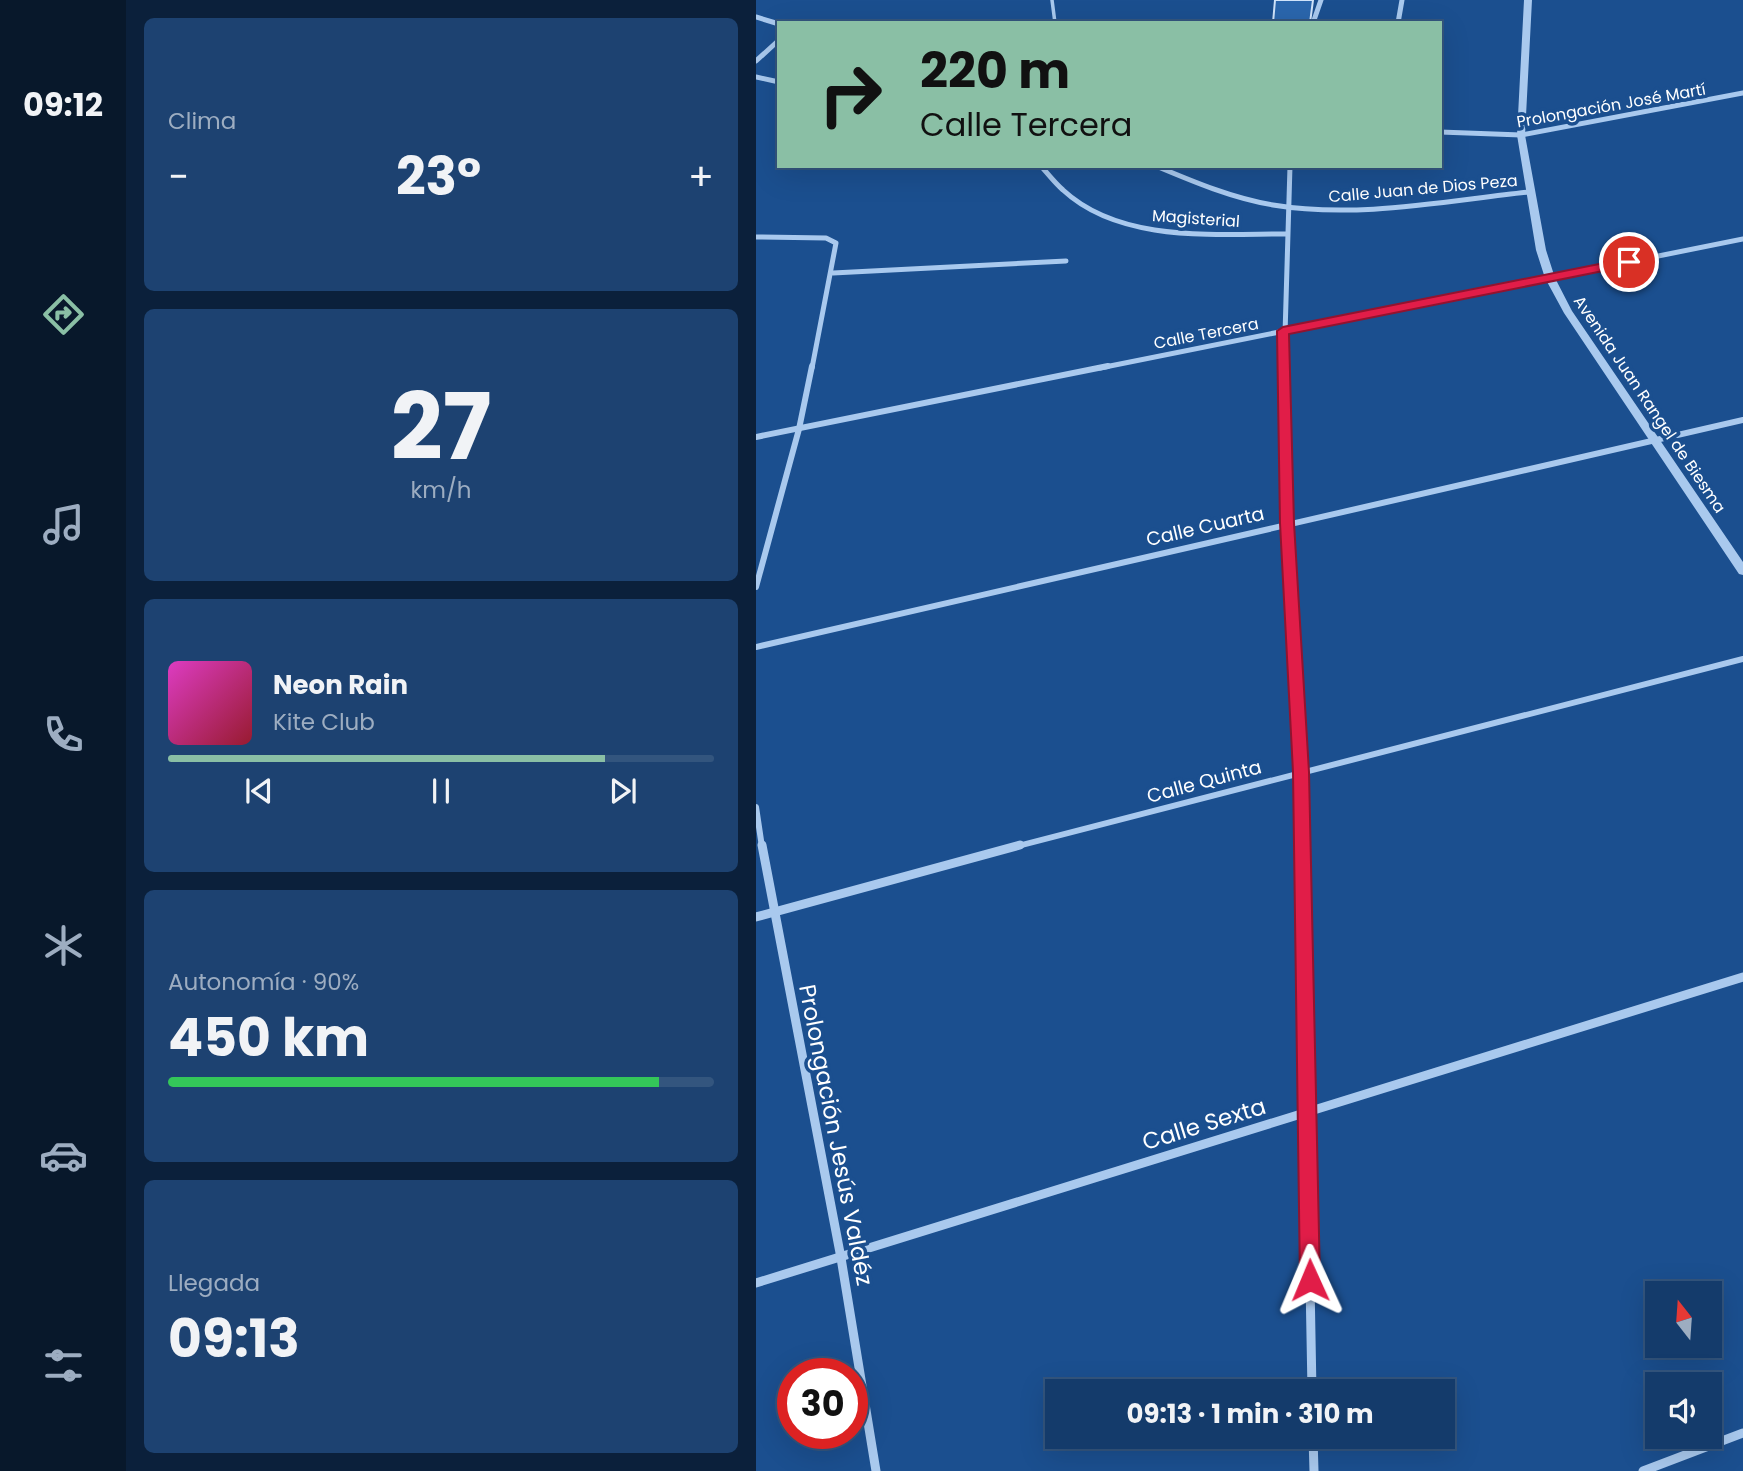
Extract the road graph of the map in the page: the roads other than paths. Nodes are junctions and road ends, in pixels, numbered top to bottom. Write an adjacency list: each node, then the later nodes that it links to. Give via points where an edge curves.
1 (1052, 0): 6 (lane)
2 (1321, 0): 7 (street)
3 (1402, 0): 8 (street)
4 (1528, 0): 16 (street, Avenida Juan Rangel de Biesma)
5 (756, 17): 9 (street)
6 (1055, 21)
7 (1314, 21)
8 (1398, 21)
9 (777, 23)
10 (777, 42): 11 (street)
11 (756, 61)
12 (756, 77): 13 (street)
13 (777, 82)
14 (1743, 93): 16 (street, Prolongación José Martí)
15 (1442, 132): 16 (street, Prolongación José Martí)
16 (1521, 135): 20 (street, Avenida Juan Rangel de Biesma)
17 (1043, 168): 22 (street, Magisterial, via 1078,203 1114,219 1177,231)
18 (1161, 168): 21 (street, Calle Juan de Dios Peza, via 1218,190)
19 (1290, 168): 21 (street)
20 (1529, 192): 21 (street, Calle Juan de Dios Peza, via 1361,207); 27 (street, Avenida Juan Rangel de Biesma)
21 (1287, 206): 22 (street)
22 (1286, 234): 28 (street)
23 (756, 237): 26 (street, via 826,238 836,243)
24 (1743, 239): 27 (street, Calle Tercera)
25 (1066, 261): 26 (street)
26 (832, 273): 30 (street)
27 (1550, 278): 28 (street, Calle Tercera); 32 (street, Avenida Juan Rangel de Biesma, via 1567,312)
28 (1283, 331): 30 (street, Calle Tercera); 33 (street)
29 (1743, 420): 32 (street, Calle Cuarta)
30 (799, 429): 31 (street, Calle Tercera); 35 (street)
31 (756, 437)
32 (1655, 440): 33 (street, Calle Cuarta); 34 (street, Avenida Juan Rangel de Biesma)
33 (1287, 523): 36 (street, Calle Cuarta); 38 (street)
34 (1743, 571)
35 (756, 587)
36 (756, 647)
37 (1743, 659): 38 (street, Calle Quinta)
38 (1301, 772): 40 (street, Calle Quinta); 43 (street)
39 (756, 807): 40 (street, Prolongación Jesús Valdéz)
40 (773, 912): 41 (street, Calle Quinta); 44 (street, Prolongación Jesús Valdéz)
41 (756, 917)
42 (1743, 977): 43 (street, Calle Sexta)
43 (1306, 1112): 44 (street, Calle Sexta); 46 (street)
44 (841, 1258): 45 (street, Calle Sexta); 49 (street, Prolongación Jesús Valdéz)
45 (756, 1283)
46 (1312, 1379)
47 (1743, 1433): 51 (street)
48 (1313, 1449): 50 (street)
49 (876, 1471)
50 (1314, 1471)
51 (1643, 1471)

